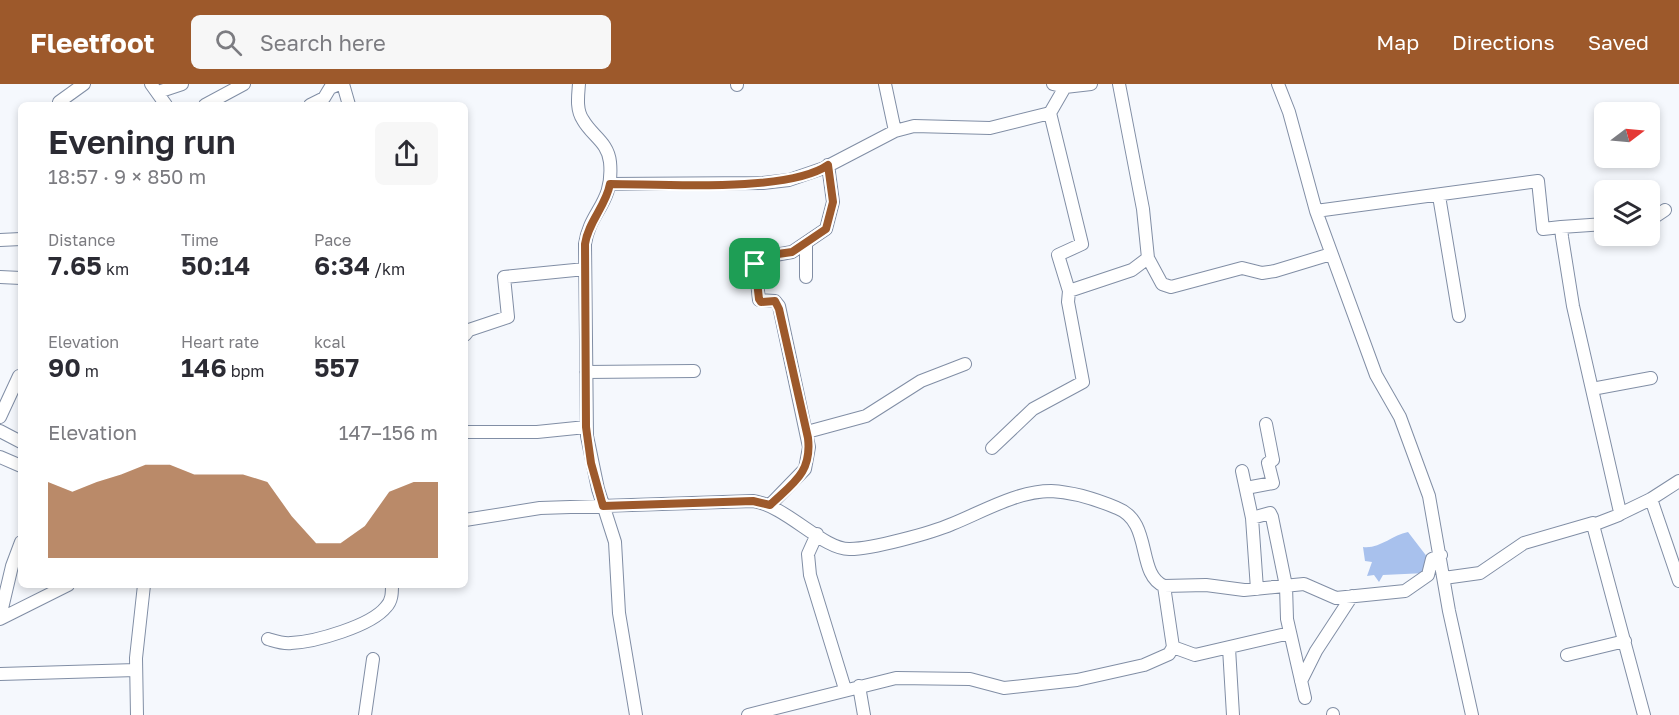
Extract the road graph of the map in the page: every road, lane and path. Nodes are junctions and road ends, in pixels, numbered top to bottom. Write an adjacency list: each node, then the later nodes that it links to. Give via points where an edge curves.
1 (84, 84): 12 (street)
2 (182, 84): 11 (street)
3 (244, 84): 14 (street)
4 (341, 84): 15 (street, via 330,88); 16 (street)
5 (579, 84): 20 (street, via 580,113 606,148)
6 (885, 84): 18 (street)
7 (1091, 84): 10 (street)
8 (1119, 84): 31 (street, via 1143,209)
9 (1278, 84): 23 (street)
10 (1059, 86): 17 (street)
11 (154, 88): 13 (street)
12 (59, 102)
13 (164, 102)
14 (211, 102)
15 (316, 102)
16 (348, 102)
17 (1050, 113): 18 (street, via 990,128 914,126); 36 (street, via 1082,243 1081,247 1058,255)
18 (895, 130): 19 (street)
19 (828, 165): 20 (street, via 801,177 763,183); 29 (street, via 833,202 826,229)
20 (610, 184): 32 (street, via 586,235)
21 (1438, 196): 23 (street); 26 (street, via 1538,181 1543,229); 37 (street)
22 (1665, 210): 24 (street)
23 (1316, 211): 30 (street)
24 (1660, 213)
25 (1594, 225): 26 (street)
26 (1561, 227): 44 (street, via 1573,306)
27 (18, 239): 28 (street)
28 (0, 240)
29 (806, 244): 34 (street); 50 (street, via 792,252 760,258 755,264 759,299 775,301 779,309)
30 (1331, 254): 31 (street, via 1275,271 1262,273 1242,268 1171,287 1162,284); 67 (street, via 1377,380 1400,417 1418,462)
31 (1148, 258): 36 (street, via 1132,270)
32 (585, 269): 38 (street, via 504,277 508,316); 41 (street)
33 (0, 277): 35 (street)
34 (806, 277)
35 (18, 278)
36 (1069, 291): 52 (street, via 1083,382 1034,409)
37 (1459, 316)
38 (468, 331)
39 (965, 364): 50 (street, via 921,381 866,416)
40 (694, 371): 41 (street)
41 (586, 372): 47 (street)
42 (18, 378): 45 (street)
43 (1651, 378): 44 (street)
44 (1592, 389): 61 (street)
45 (1, 411)
46 (1266, 424): 57 (street, via 1273,483)
47 (586, 427): 49 (street); 60 (street)
48 (0, 431): 51 (street)
49 (468, 432)
50 (807, 432): 59 (street, via 809,455 805,469)
51 (18, 440)
52 (992, 448)
53 (0, 457): 54 (street)
54 (18, 465)
55 (1242, 471): 57 (street)
56 (1679, 481): 58 (street)
57 (1246, 488): 62 (street)
58 (1652, 499): 61 (street); 70 (street)
59 (770, 505): 60 (street, via 753,501); 65 (street)
60 (603, 506): 63 (street, via 519,510); 94 (street, via 615,542 619,613)
61 (1620, 514): 64 (street)
62 (1252, 518): 72 (street, via 1271,514); 76 (street)
63 (468, 519)
64 (1593, 523): 69 (street, via 1524,543 1480,573); 81 (street)
65 (817, 534): 71 (street, via 853,549 935,530 1024,496 1056,492 1111,506 1131,516 1152,576); 90 (street, via 808,554 810,574)
66 (18, 549): 68 (street)
67 (1441, 555): 69 (street); 77 (street, via 1432,559 1428,574 1408,590)
68 (5, 574): 78 (street)
69 (1444, 578): 98 (street)
70 (1679, 581)
71 (1164, 586): 76 (street); 82 (street)
72 (1286, 586): 76 (street); 77 (street, via 1310,585 1334,597); 79 (street)
73 (62, 588): 78 (street)
74 (144, 588): 86 (street)
75 (392, 588): 80 (street, via 386,608 365,622 300,642)
76 (1257, 589)
77 (1352, 596): 88 (street)
78 (0, 618)
79 (1290, 633): 83 (street); 88 (street)
80 (268, 639)
81 (1625, 641): 84 (street); 99 (street)
82 (1173, 647): 83 (street, via 1191,656); 89 (street, via 1169,654 1144,666 1066,682 1004,688 970,679 907,677)
83 (1229, 648): 97 (street)
84 (1567, 655)
85 (373, 659): 93 (street)
86 (136, 670): 87 (street); 92 (street)
87 (0, 674)
88 (1301, 681): 91 (street)
89 (859, 686): 90 (street); 96 (street)
90 (845, 689): 95 (street)
91 (1305, 698)
92 (137, 715)
93 (365, 715)
94 (636, 715)
95 (748, 715)
96 (864, 715)
97 (1233, 715)
98 (1472, 715)
99 (1644, 715)

